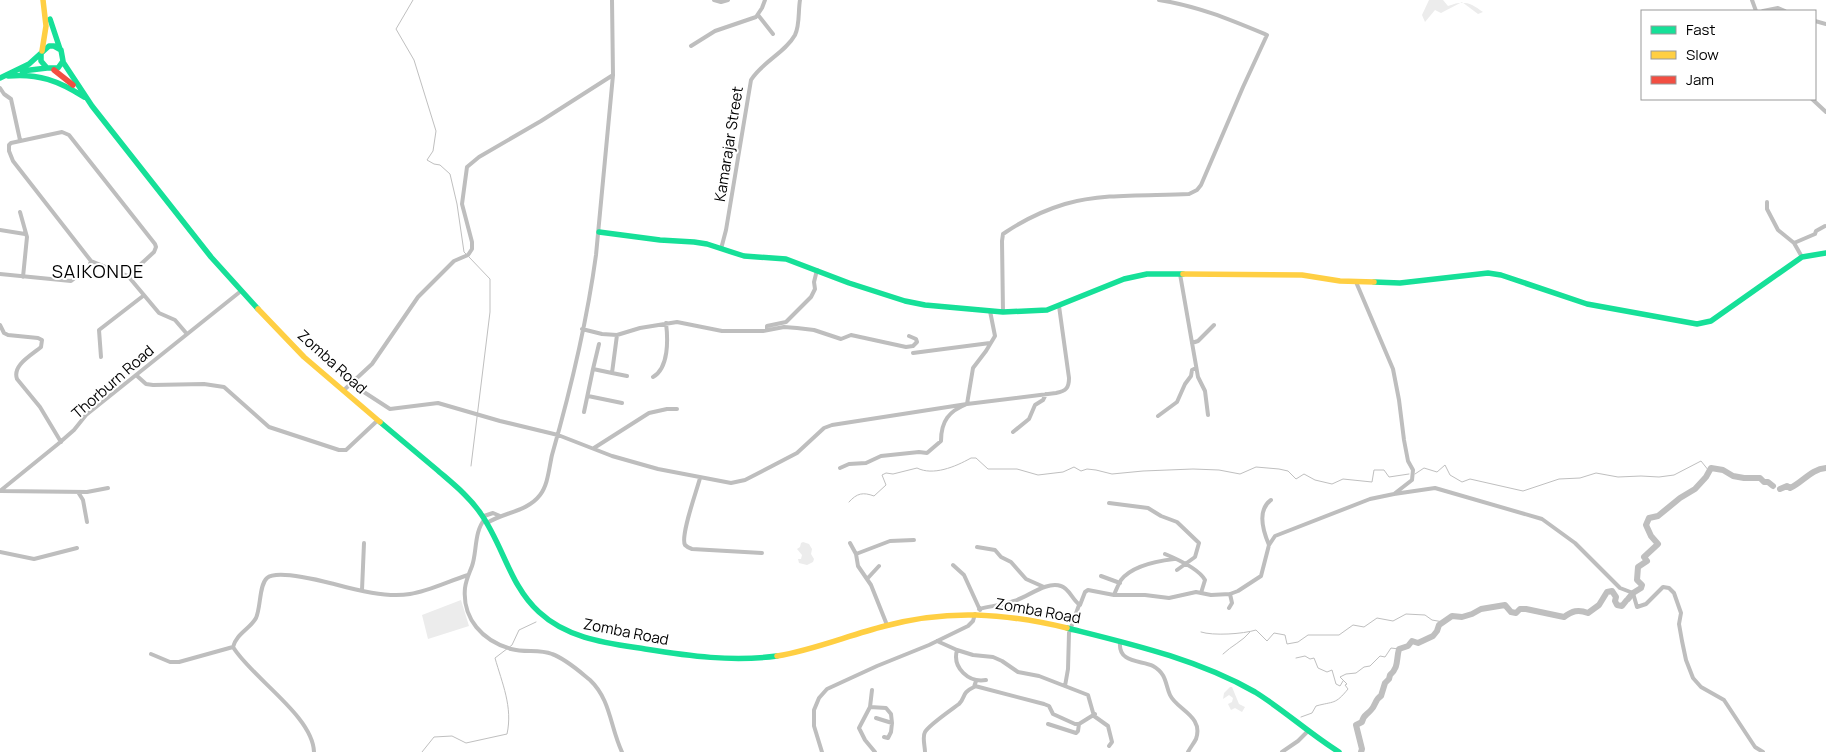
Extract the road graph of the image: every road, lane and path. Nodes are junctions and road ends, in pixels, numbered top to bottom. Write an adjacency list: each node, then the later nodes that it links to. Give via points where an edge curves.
1 (43, 0): 15 (main road, via 47,28)
2 (47, 0): 14 (main road, via 51,26)
3 (612, 0): 20 (street)
4 (714, 0): 5 (street)
5 (728, 0)
6 (765, 0): 11 (street)
7 (800, 0): 34 (street, Kamarajar Street, via 794,35 751,80)
8 (1159, 0): 48 (street, via 1185,4 1267,36 1197,190 1189,194 1078,201 1053,208 1006,232 1002,240)
9 (1768, 10): 10 (street)
10 (1782, 10)
11 (758, 14): 12 (street); 13 (street, via 707,35)
12 (773, 34)
13 (692, 46)
14 (60, 49): 15 (main road, via 49,46); 16 (main road)
15 (41, 53): 17 (main road, via 41,62); 19 (main road, via 29,64)
16 (63, 62): 18 (main road); 23 (main road, Zomba Road)
17 (47, 68): 18 (main road); 19 (main road)
18 (54, 70): 23 (main road, Zomba Road)
19 (10, 73): 21 (main road)
20 (613, 75): 31 (street); 68 (street, via 467,166 462,204 472,249 454,261 418,297 372,364)
21 (1, 78): 23 (main road, via 39,75)
22 (0, 88): 26 (street, via 11,98)
23 (87, 98): 44 (main road, Zomba Road)
24 (1813, 100): 25 (street)
25 (1826, 112)
26 (20, 140): 37 (street, via 9,145 14,162); 41 (street, via 67,133 145,231 156,250)
27 (1768, 202): 33 (street, via 1767,209 1778,230)
28 (20, 212): 32 (street)
29 (1825, 226): 33 (street)
30 (0, 230): 32 (street)
31 (599, 232): 34 (main road); 52 (street)
32 (24, 234): 42 (street, via 27,237)
33 (1794, 243): 36 (street)
34 (721, 248): 38 (main road, via 744,256 786,258)
35 (1826, 253): 36 (main road)
36 (1802, 257): 43 (main road, via 1714,319 1702,324 1587,304 1488,273 1400,283)
37 (91, 261): 41 (street); 42 (street, via 71,281)
38 (817, 270): 47 (main road, via 889,297 926,305); 53 (street, via 811,297 786,322 767,326)
39 (0, 274): 42 (street)
40 (1180, 274): 43 (main road, via 1302,275); 46 (main road, via 1138,275); 58 (street)
41 (128, 276): 45 (street)
42 (23, 277)
43 (1356, 282): 88 (street, via 1393,369 1408,461 1413,470 1411,481)
44 (241, 291): 54 (street, Thorburn Road); 69 (main road, Zomba Road, via 304,357)
45 (143, 296): 54 (street, via 159,314 175,320); 61 (street, via 99,330)
46 (1060, 306): 48 (main road, via 1038,311); 70 (street, via 1068,387 1062,392)
47 (990, 311): 48 (main road); 57 (street, via 995,336)
48 (1003, 312)
49 (666, 323): 53 (street, via 677,322 722,331); 55 (street); 67 (street, via 667,348 661,370)
50 (0, 325): 81 (street, via 6,334 42,340 42,347 18,367 15,374)
51 (1214, 325): 58 (street)
52 (582, 329): 55 (street); 80 (street)
53 (767, 330): 56 (street, via 784,327 814,330 843,339 848,335 857,336 906,347 917,342)
54 (187, 334): 65 (street, Thorburn Road)
55 (617, 335): 64 (street)
56 (909, 336)
57 (991, 343): 60 (street); 73 (street, via 973,368)
58 (1192, 343): 62 (street)
59 (599, 344): 63 (street)
60 (913, 353)
61 (101, 357)
62 (1196, 368): 76 (street, via 1205,391); 77 (street, via 1192,370 1177,402)
63 (593, 369): 64 (street); 71 (street)
64 (612, 373): 66 (street)
65 (136, 375): 78 (street, via 146,384 153,385 224,387 269,427 342,450); 81 (street, Thorburn Road, via 83,418)
66 (627, 376)
67 (652, 377)
68 (350, 384): 69 (street); 80 (street, via 390,409 438,403)
69 (344, 390): 78 (main road, Zomba Road)
70 (1046, 394): 73 (street); 79 (street, via 1028,419)
71 (588, 396): 72 (street); 75 (street)
72 (622, 403)
73 (967, 404): 83 (street, via 946,418 941,427 941,441 927,453 882,456); 84 (street, via 832,425 824,428 797,453 740,482)
74 (677, 409): 82 (street, via 659,410 644,416)
75 (584, 412)
76 (1208, 415)
77 (1158, 416)
78 (378, 420): 92 (main road, Zomba Road, via 466,495)
79 (1013, 432)
80 (558, 435): 82 (street); 91 (street, via 541,495 528,506)
81 (61, 442): 86 (street, Thorburn Road)
82 (594, 448): 84 (street, via 626,460)
83 (840, 468)
84 (700, 478): 101 (street, via 686,528 686,546)
85 (108, 488): 87 (street)
86 (0, 491): 87 (street)
87 (78, 492): 93 (street)
88 (1394, 494): 97 (street, via 1370,499 1280,533); 150 (street, via 1435,488 1542,519 1575,543 1620,588 1633,593 1637,607 1646,604 1663,587 1669,588 1681,613 1682,641 1693,678 1724,700 1755,747)
89 (1271, 500): 97 (street, via 1266,503 1262,519)
90 (1109, 503): 105 (street, via 1142,506 1177,522 1199,543 1195,557)
91 (500, 516): 92 (street); 92 (street, via 493,513)
92 (485, 520): 109 (street); 121 (main road, Zomba Road, via 515,581 533,607 563,630 586,640 694,658 743,659 795,652)
93 (87, 522)
94 (914, 540): 102 (street, via 890,541)
95 (364, 543): 114 (street)
96 (850, 543): 102 (street)
97 (1269, 545): 116 (street, via 1261,576)
98 (977, 547): 113 (street, via 995,550 1026,579)
99 (77, 548): 100 (street, via 34,559)
100 (0, 552)
101 (762, 553)
102 (856, 554): 111 (street, via 858,566)
103 (1165, 554): 104 (street)
104 (1174, 559): 105 (street); 112 (street, via 1133,570)
105 (1184, 564): 108 (street); 115 (street, via 1205,578)
106 (953, 565): 120 (street, via 964,575)
107 (879, 566): 111 (street)
108 (1178, 570)
109 (468, 574): 114 (street, via 412,594); 143 (street, via 466,606 479,631 494,643 510,649 553,654 583,675 606,701)
110 (1100, 576): 112 (street)
111 (866, 579): 121 (street)
112 (1120, 583): 117 (street)
113 (1044, 586): 118 (street, via 1062,586); 120 (street, via 1014,602)
114 (362, 590): 125 (street, via 300,576 270,576 265,580 257,616 236,639)
115 (1201, 593): 116 (street); 117 (street, via 1169,598)
116 (1230, 594): 119 (street, via 1232,603)
117 (1114, 595): 118 (street, via 1087,590)
118 (1079, 605): 122 (street)
119 (1229, 608)
120 (979, 613): 121 (main road, Zomba Road, via 929,617); 122 (main road, Zomba Road); 123 (street, via 971,624)
121 (887, 625)
122 (1070, 628): 124 (main road, Zomba Road); 131 (street)
123 (937, 641): 126 (street); 144 (street, via 826,691 814,710 815,730)
124 (1120, 642): 139 (main road, Zomba Road, via 1212,670 1268,700); 147 (street, via 1120,649 1128,658 1158,670 1167,681 1171,696 1194,719 1196,739)
125 (234, 648): 127 (street, via 179,662); 142 (street, via 299,718 313,741)
126 (957, 650): 129 (street, via 955,658 959,669); 131 (street, via 991,656 1018,672)
127 (151, 654)
128 (986, 680): 129 (street)
129 (976, 681): 130 (street)
130 (974, 686): 138 (street, via 1044,704 1053,714); 146 (street, via 965,692 959,704 926,731)
131 (1065, 686): 134 (street, via 1088,695)
132 (872, 690): 133 (street)
133 (870, 707): 136 (street, via 886,708); 145 (street, via 859,728)
134 (1095, 714): 138 (street); 141 (street, via 1109,728 1112,742)
135 (876, 718): 136 (street)
136 (892, 723): 140 (street)
137 (1048, 724): 138 (street, via 1076,733)
138 (1078, 724)
139 (1307, 732): 148 (street); 149 (main road, Zomba Road)
140 (887, 743)
141 (1109, 746)
142 (314, 752)
143 (622, 752)
144 (822, 752)
145 (875, 752)
146 (925, 752)
147 (1188, 752)
148 (1282, 752)
149 (1339, 752)
150 (1763, 752)

